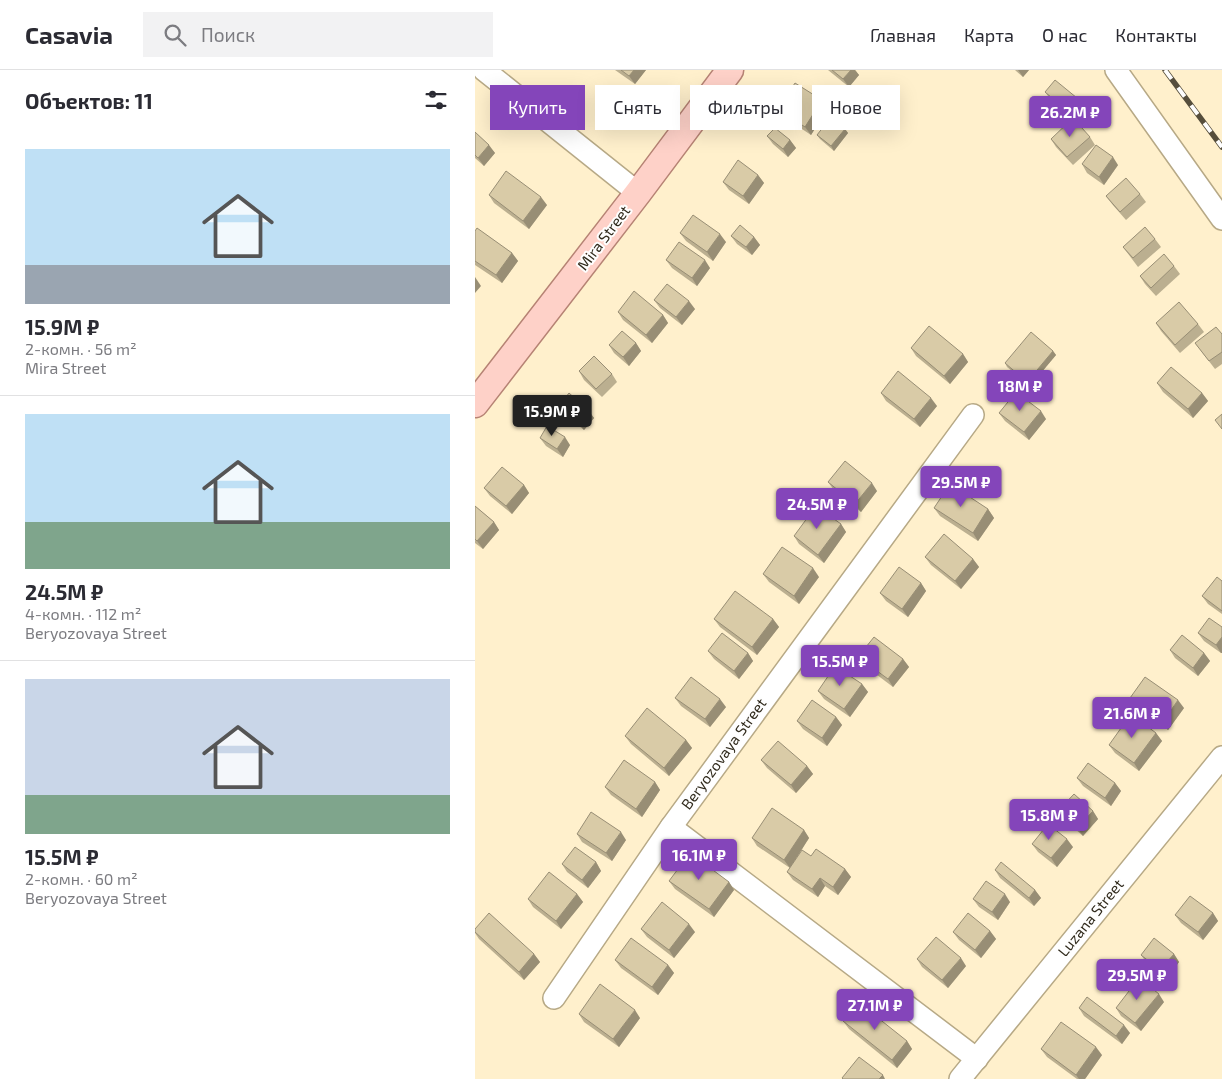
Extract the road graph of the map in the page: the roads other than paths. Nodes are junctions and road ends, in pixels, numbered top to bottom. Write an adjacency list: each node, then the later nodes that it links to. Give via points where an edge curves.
1 (484, 70): 4 (street)
2 (730, 70): 4 (main road, Mira Street)
3 (1116, 70): 5 (street)
4 (638, 193): 6 (main road, Mira Street)
5 (1222, 219)
6 (475, 404)
7 (973, 414): 9 (street, Beryozovaya Street)
8 (1222, 757): 11 (street, Luzana Street)
9 (671, 827): 10 (street, Beryozovaya Street); 11 (street)
10 (555, 998)
11 (977, 1059): 12 (street, Luzana Street)
12 (960, 1079)

